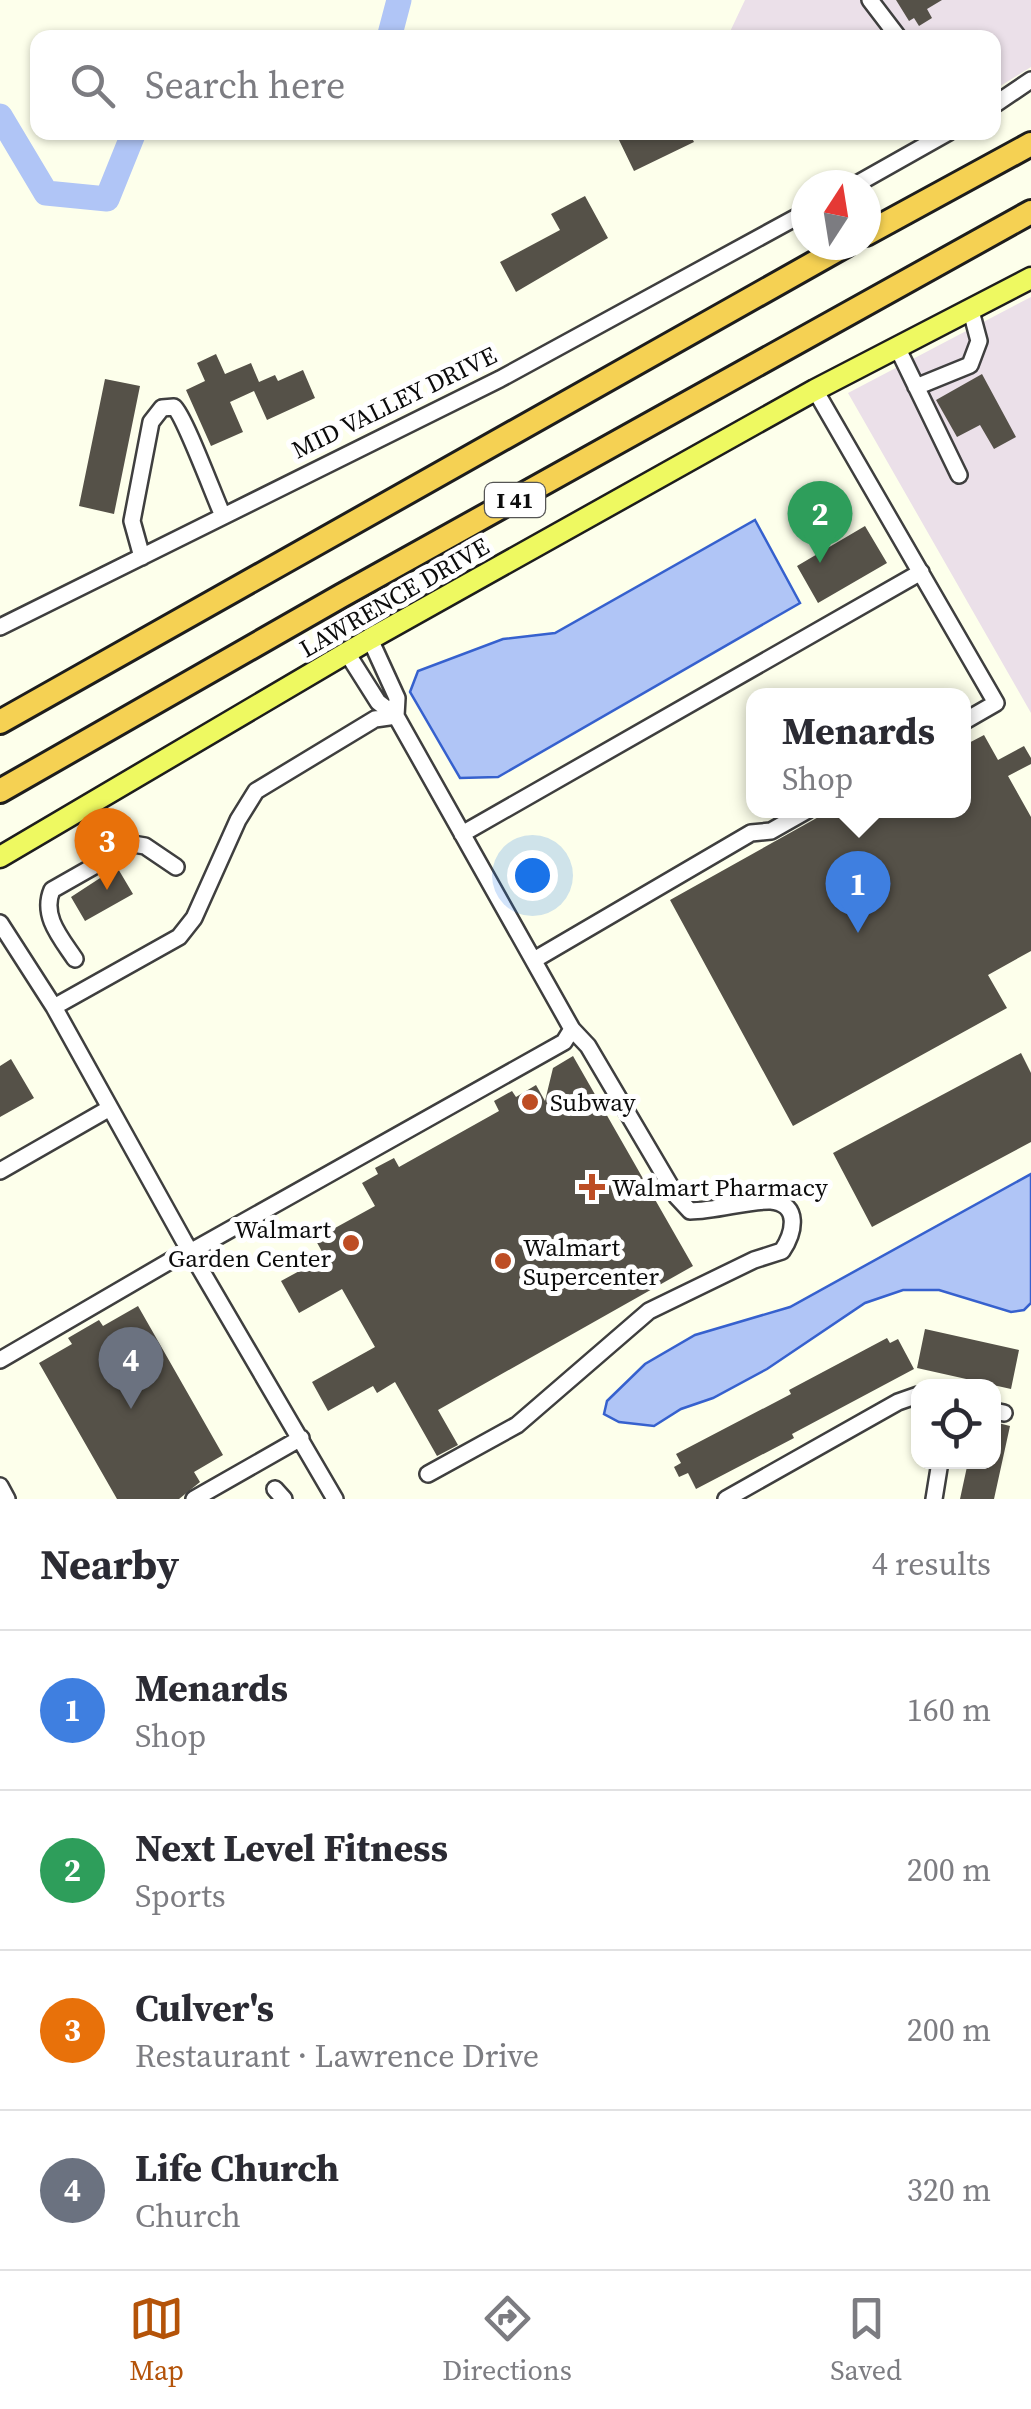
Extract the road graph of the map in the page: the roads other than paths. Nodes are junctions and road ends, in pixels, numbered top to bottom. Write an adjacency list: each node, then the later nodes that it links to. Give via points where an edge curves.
1 (870, 0): 2 (street)
2 (892, 30)
3 (1031, 80): 4 (street)
4 (1001, 99)
5 (934, 140): 7 (street)
6 (1031, 144): 10 (highway)
7 (881, 170)
8 (1031, 212): 27 (highway, I 41)
9 (791, 220): 18 (street, MID VALLEY DRIVE, via 500,379)
10 (881, 226)
11 (819, 260): 26 (highway, I 41)
12 (1031, 278): 13 (main road, LAWRENCE DRIVE)
13 (970, 310): 14 (main road, LAWRENCE DRIVE); 15 (street, via 980,341 970,364)
14 (897, 347): 15 (street); 16 (main road, LAWRENCE DRIVE)
15 (916, 388): 17 (street)
16 (814, 390): 20 (street); 22 (main road, LAWRENCE DRIVE)
17 (959, 475)
18 (223, 516): 19 (street, MID VALLEY DRIVE); 19 (street, via 182,414 162,408 152,422 132,521)
19 (142, 557): 21 (street, MID VALLEY DRIVE)
20 (920, 572): 25 (street, via 996,703); 29 (street)
21 (0, 626)
22 (370, 639): 23 (main road, LAWRENCE DRIVE); 24 (street, via 397,698)
23 (347, 652): 24 (street, via 378,702); 30 (main road, LAWRENCE DRIVE)
24 (396, 716): 29 (street); 35 (street, via 375,720 256,790 179,936)
25 (971, 717)
26 (0, 722)
27 (0, 791)
28 (795, 818): 34 (street, via 771,832 751,833)
29 (462, 834): 34 (street)
30 (0, 858)
31 (176, 867): 33 (street, via 132,844 52,890 47,909)
32 (0, 922): 35 (street)
33 (74, 958)
34 (534, 960): 36 (street)
35 (54, 1008): 37 (street)
36 (572, 1029): 39 (street, via 564,1042); 44 (street, via 690,1212 770,1202 786,1207 794,1229 782,1251 649,1311 517,1425)
37 (110, 1108): 38 (street); 39 (street)
38 (0, 1172)
39 (190, 1251): 40 (street); 42 (street)
40 (0, 1360)
41 (911, 1397): 46 (street)
42 (301, 1438): 48 (street); 49 (street)
43 (939, 1469): 50 (street)
44 (428, 1474)
45 (0, 1486): 47 (street)
46 (740, 1496)
47 (8, 1499)
48 (194, 1499)
49 (335, 1499)
50 (934, 1499)

